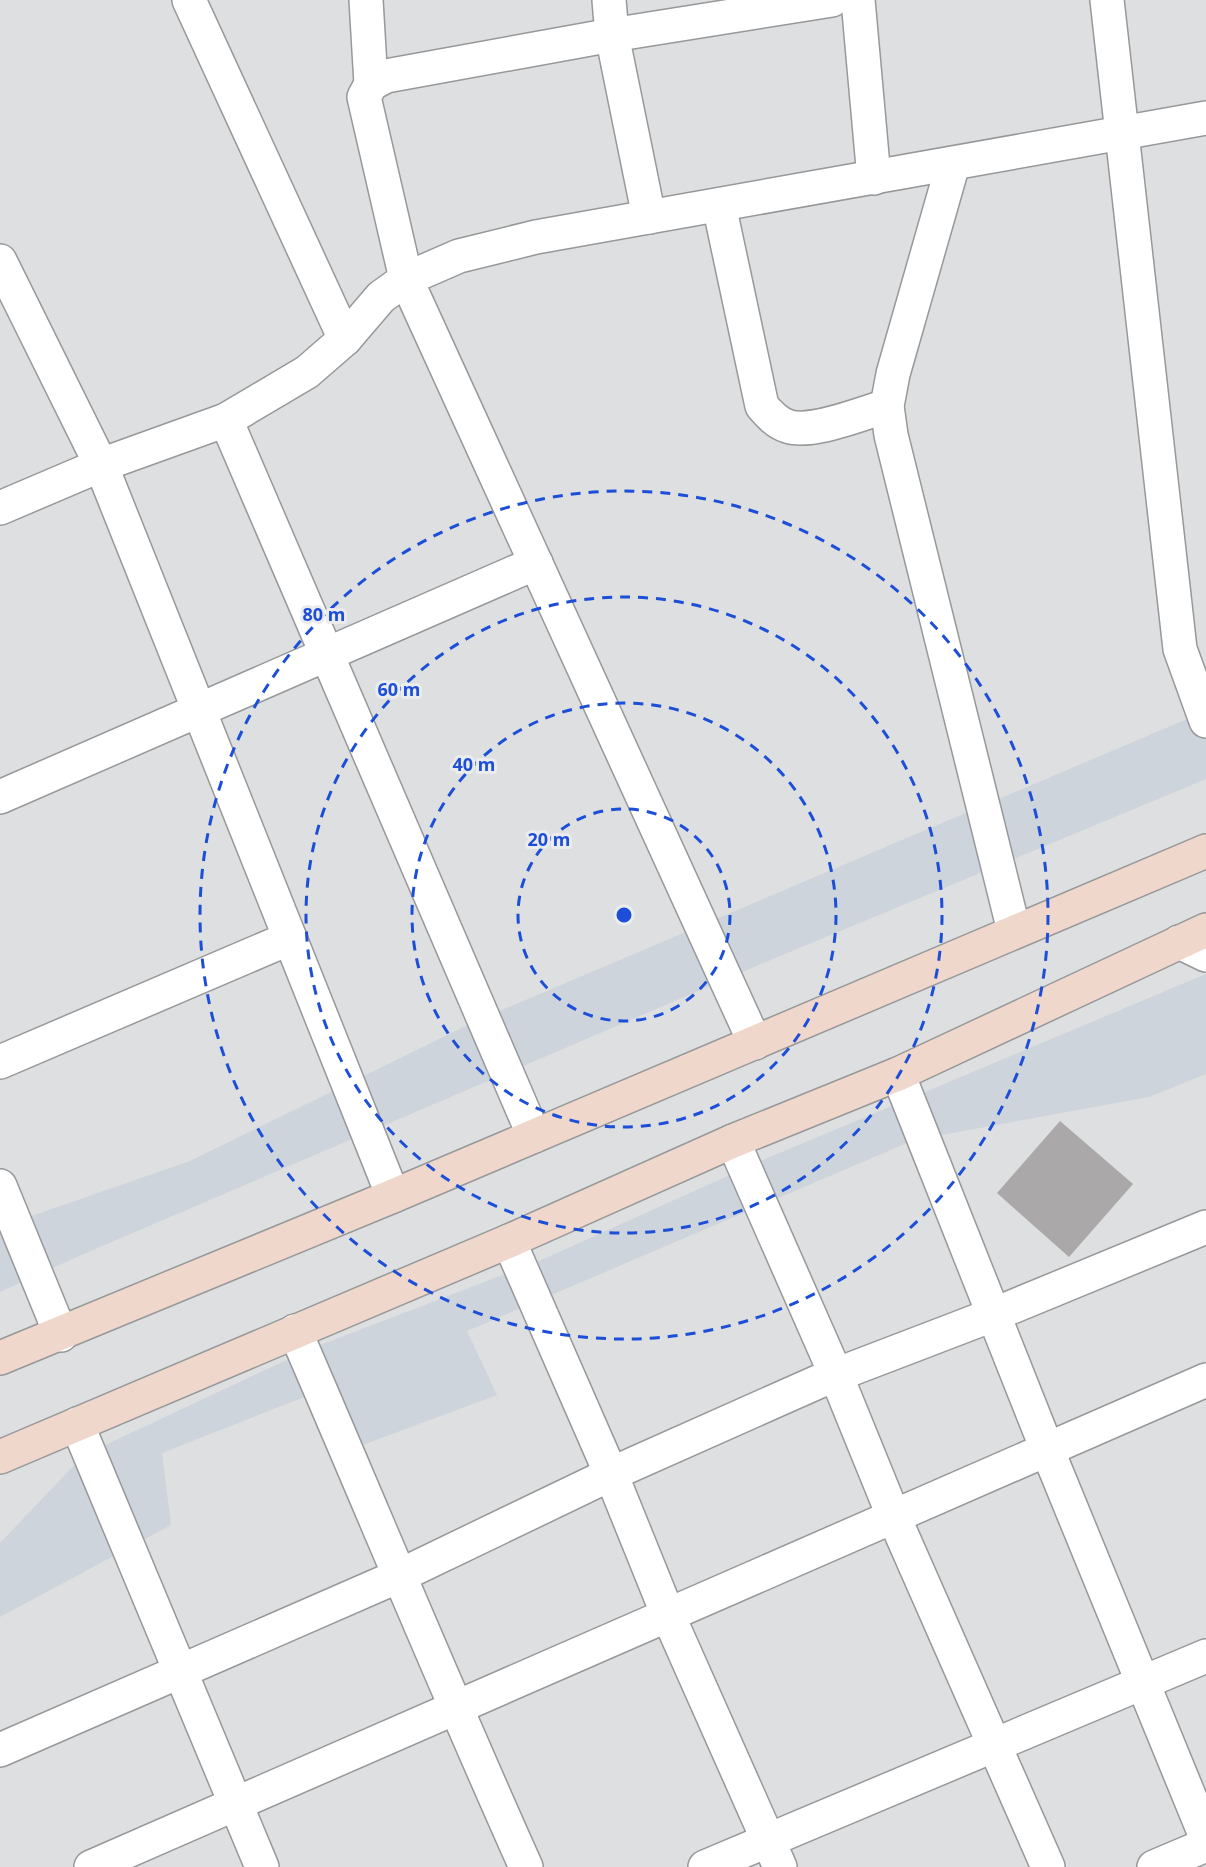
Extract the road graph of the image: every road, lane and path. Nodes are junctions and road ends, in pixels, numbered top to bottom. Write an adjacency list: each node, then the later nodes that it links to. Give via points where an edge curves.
1 (189, 0): 17 (street)
2 (366, 0): 8 (street)
3 (609, 0): 7 (street)
4 (832, 0): 7 (street)
5 (858, 0): 12 (street)
6 (1107, 0): 10 (street)
7 (612, 35): 8 (street, via 386,76); 14 (street)
8 (371, 84): 16 (street, via 364,97)
9 (1206, 118): 10 (street)
10 (1122, 133): 11 (street); 25 (street, via 1180,649)
11 (952, 164): 12 (street); 18 (street)
12 (874, 178): 13 (street)
13 (719, 205): 14 (street); 18 (street, via 766,411 788,427 807,428)
14 (649, 217): 16 (street, via 536,237 459,256)
15 (0, 261): 20 (street)
16 (406, 279): 17 (street, via 381,297); 22 (street)
17 (345, 339): 19 (street, via 307,372)
18 (887, 406): 28 (street)
19 (226, 420): 20 (street); 23 (street)
20 (101, 465): 21 (street); 24 (street)
21 (0, 508)
22 (536, 563): 23 (street); 31 (street)
23 (328, 654): 24 (street); 34 (street)
24 (199, 711): 26 (street); 29 (street)
25 (1206, 721)
26 (0, 797)
27 (1206, 851): 28 (main road)
28 (1014, 931): 31 (main road)
29 (290, 938): 32 (street); 37 (street)
30 (1197, 942): 33 (main road)
31 (755, 1043): 34 (main road)
32 (0, 1062)
33 (898, 1074): 35 (main road); 40 (street)
34 (534, 1136): 37 (main road)
35 (733, 1141): 39 (main road); 44 (street)
36 (0, 1186): 42 (street)
37 (393, 1196): 42 (main road)
38 (1206, 1227): 40 (street)
39 (509, 1241): 41 (main road); 49 (street)
40 (995, 1314): 44 (street); 47 (street)
41 (295, 1331): 46 (main road); 51 (street)
42 (60, 1335): 43 (main road)
43 (0, 1358)
44 (836, 1375): 49 (street); 50 (street)
45 (1206, 1380): 47 (street)
46 (77, 1424): 48 (main road); 54 (street)
47 (1047, 1449): 50 (street); 55 (street)
48 (0, 1457)
49 (611, 1474): 51 (street); 52 (street)
50 (893, 1515): 52 (street); 57 (street)
51 (401, 1575): 54 (street); 56 (street)
52 (668, 1615): 56 (street); 62 (street)
53 (1206, 1656): 55 (street)
54 (181, 1671): 58 (street); 59 (street)
55 (1144, 1682): 57 (street); 60 (street)
56 (454, 1708): 59 (street); 65 (street)
57 (995, 1744): 62 (street); 67 (street)
58 (0, 1750)
59 (234, 1804): 63 (street); 64 (street)
60 (1206, 1837)
61 (1206, 1845): 68 (street)
62 (775, 1854): 66 (street)
63 (90, 1867)
64 (262, 1867)
65 (526, 1867)
66 (705, 1867)
67 (1048, 1867)
68 (1154, 1867)

